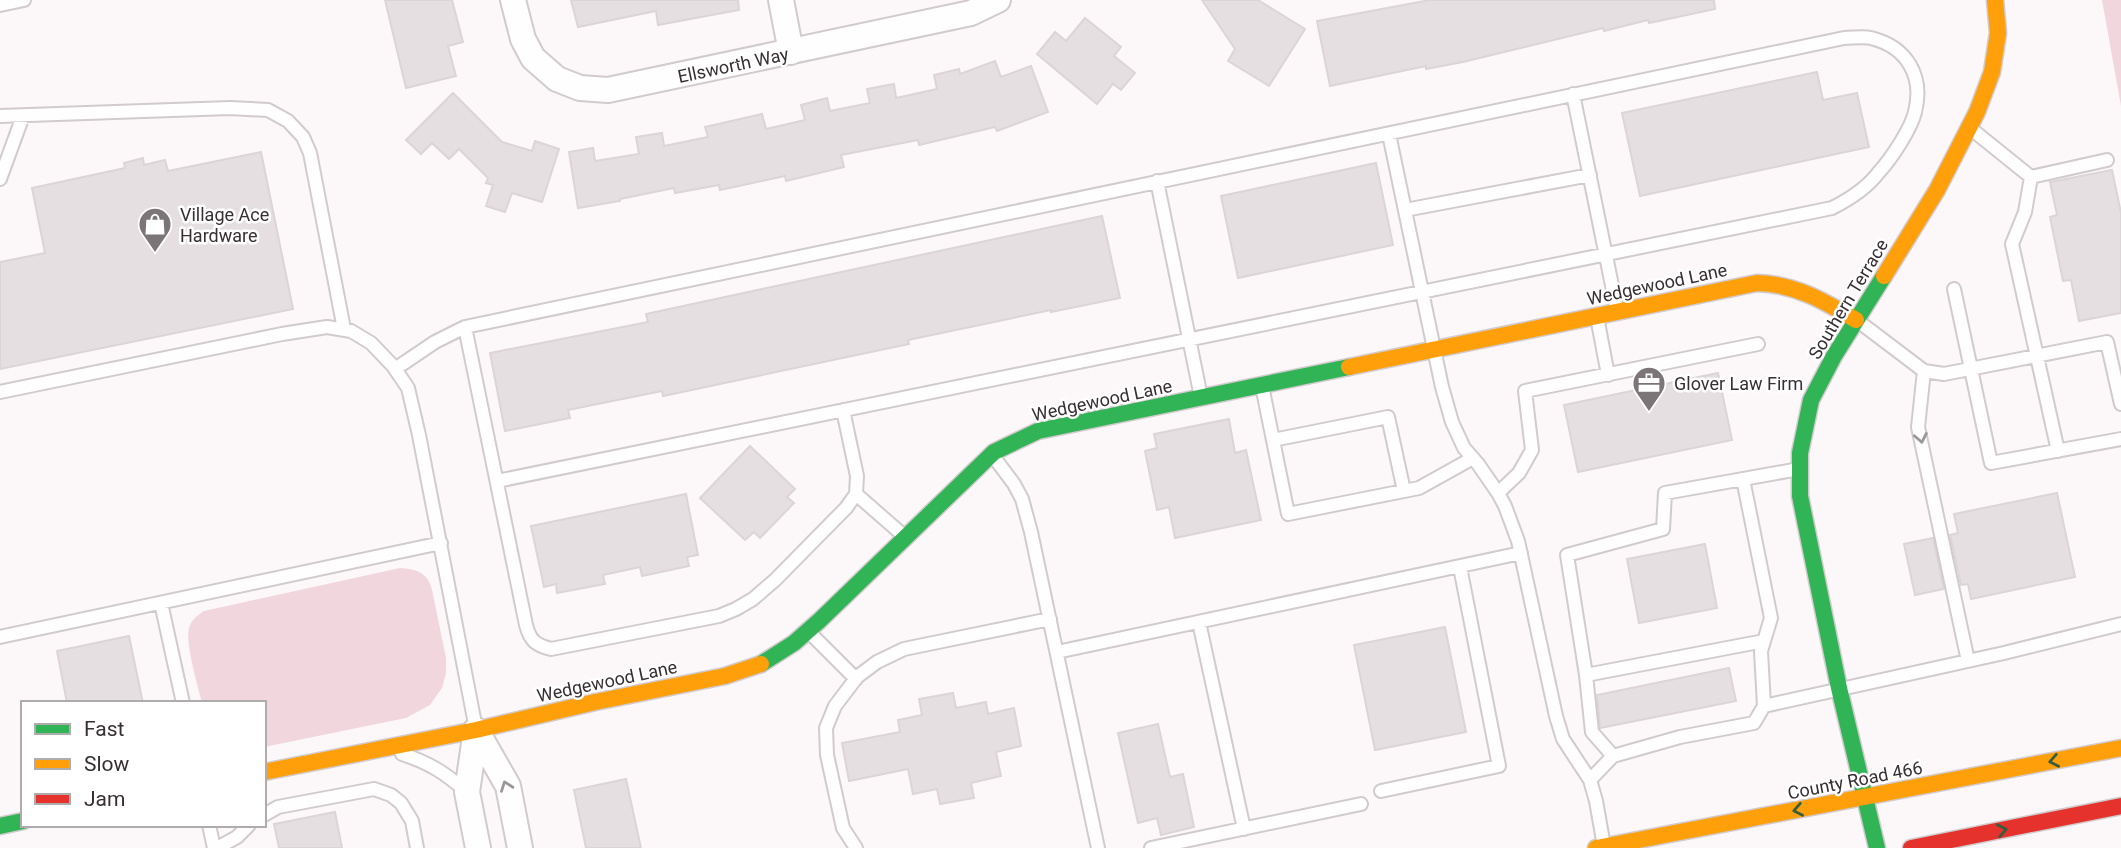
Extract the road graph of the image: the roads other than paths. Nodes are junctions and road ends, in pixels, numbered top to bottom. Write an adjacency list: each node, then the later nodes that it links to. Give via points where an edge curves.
1 (24, 0): 6 (lane)
2 (513, 0): 7 (street, Ellsworth Way, via 533,58 556,79 580,88 608,90)
3 (781, 0): 7 (street)
4 (998, 0): 7 (street, Ellsworth Way, via 971,13)
5 (1995, 0): 11 (street, Southern Terrace, via 1998,33 1992,72)
6 (5, 3)
7 (791, 52)
8 (1573, 94): 12 (lane); 14 (lane); 19 (lane, via 1856,37 1888,44 1905,57 1918,87 1915,114 1902,136 1879,173 1853,197 1832,208)
9 (23, 116): 10 (lane); 16 (lane); 26 (lane, via 230,108 268,110 288,121 310,153)
10 (0, 117)
11 (1969, 128): 15 (lane); 24 (street, Southern Terrace, via 1937,190)
12 (1389, 134): 17 (lane); 18 (lane)
13 (2107, 160): 15 (lane)
14 (1590, 175): 18 (lane); 19 (lane)
15 (2031, 177): 30 (lane, via 2025,212 2012,244)
16 (0, 179)
17 (1157, 181): 25 (lane); 27 (lane)
18 (1405, 211): 21 (lane)
19 (1605, 254): 21 (lane); 22 (lane)
20 (1954, 289): 32 (lane)
21 (1422, 290): 27 (lane); 29 (lane)
22 (1618, 311): 23 (street, Wedgewood Lane); 24 (street, Wedgewood Lane, via 1773,282 1810,293)
23 (1597, 316): 29 (street, Wedgewood Lane); 34 (lane)
24 (1856, 320): 33 (lane); 45 (street, Southern Terrace, via 1811,400)
25 (466, 327): 31 (lane); 47 (lane)
26 (345, 329): 31 (lane, via 371,343); 36 (lane, via 282,334)
27 (1189, 338): 37 (lane); 39 (lane)
28 (1758, 344): 34 (lane)
29 (1435, 350): 35 (street, Wedgewood Lane); 44 (lane, via 1452,422)
30 (2036, 356): 32 (lane); 38 (lane, via 2106,342); 42 (lane)
31 (395, 369): 52 (lane, via 408,388)
32 (1970, 369): 33 (lane, via 1944,374); 42 (lane, via 1991,463)
33 (1924, 370): 63 (lane, one-way to 63, via 1918,428)
34 (1608, 375): 49 (lane, via 1525,391 1532,450 1519,473)
35 (1262, 386): 37 (street, Wedgewood Lane); 41 (lane)
36 (0, 392)
37 (1201, 399): 43 (street, Wedgewood Lane, via 1038,431)
38 (2121, 404)
39 (843, 410): 47 (lane); 50 (lane, via 857,476)
40 (2121, 439): 42 (lane)
41 (1273, 440): 48 (lane, via 1388,417); 48 (lane, via 1288,514)
42 (2058, 451)
43 (992, 454): 51 (street, Wedgewood Lane); 56 (lane, via 1022,499)
44 (1473, 458): 48 (lane, via 1419,488); 49 (lane)
45 (1800, 469): 46 (lane); 66 (street, Southern Terrace, via 1800,496)
46 (1742, 479): 61 (lane, via 1771,618); 64 (lane, via 1664,493 1663,529 1567,555)
47 (497, 481): 50 (lane, via 530,639 551,649 736,609 775,580)
48 (1404, 491)
49 (1498, 493): 53 (lane)
50 (856, 494): 51 (lane)
51 (904, 536): 59 (street, Wedgewood Lane)
52 (440, 543): 55 (lane); 69 (lane)
53 (1521, 553): 54 (lane); 74 (lane, via 1556,716 1563,738)
54 (1460, 567): 57 (lane); 75 (lane, via 1499,766)
55 (161, 603): 60 (lane); 67 (lane)
56 (1050, 619): 62 (lane); 65 (lane, via 904,649)
57 (1199, 622): 62 (lane); 85 (lane)
58 (2121, 624): 63 (lane)
59 (808, 631): 65 (lane); 69 (street, Wedgewood Lane, via 763,663 725,676)
60 (0, 637)
61 (1764, 641): 64 (lane); 68 (lane)
62 (1057, 652): 93 (lane)
63 (1968, 661): 66 (lane)
64 (1586, 674): 72 (lane, via 1592,732)
65 (856, 679): 92 (lane, via 835,706 826,728 827,755 843,828)
66 (1839, 688): 68 (lane); 77 (street, Southern Terrace)
67 (183, 701)
68 (1764, 706): 72 (lane, via 1754,723)
69 (476, 730): 71 (street, Wedgewood Lane); 76 (street); 91 (street, one-way to 69, via 508,786)
70 (2121, 748): 77 (street, County Road 466, one-way to 77)
71 (353, 754): 73 (street, Wedgewood Lane); 76 (lane, via 402,754 446,773)
72 (1613, 756): 74 (lane)
73 (266, 772)
74 (1590, 780): 87 (lane)
75 (1381, 791)
76 (467, 792): 90 (street)
77 (1865, 798): 87 (street, County Road 466, one-way to 87); 95 (street, Southern Terrace)
78 (1361, 804): 85 (lane)
79 (2121, 806): 96 (street, one-way to 79)
80 (266, 814): 89 (lane, via 278,807 374,789 401,803 412,821)
81 (21, 821): 82 (street)
82 (0, 826)
83 (210, 827): 88 (lane)
84 (248, 827): 86 (lane)
85 (1244, 829): 94 (lane)
86 (238, 843): 88 (lane)
87 (1600, 847)
88 (216, 848)
89 (418, 848)
90 (478, 848)
91 (520, 848)
92 (856, 848)
93 (1098, 848)
94 (1151, 848)
95 (1877, 848)
96 (1911, 848)

